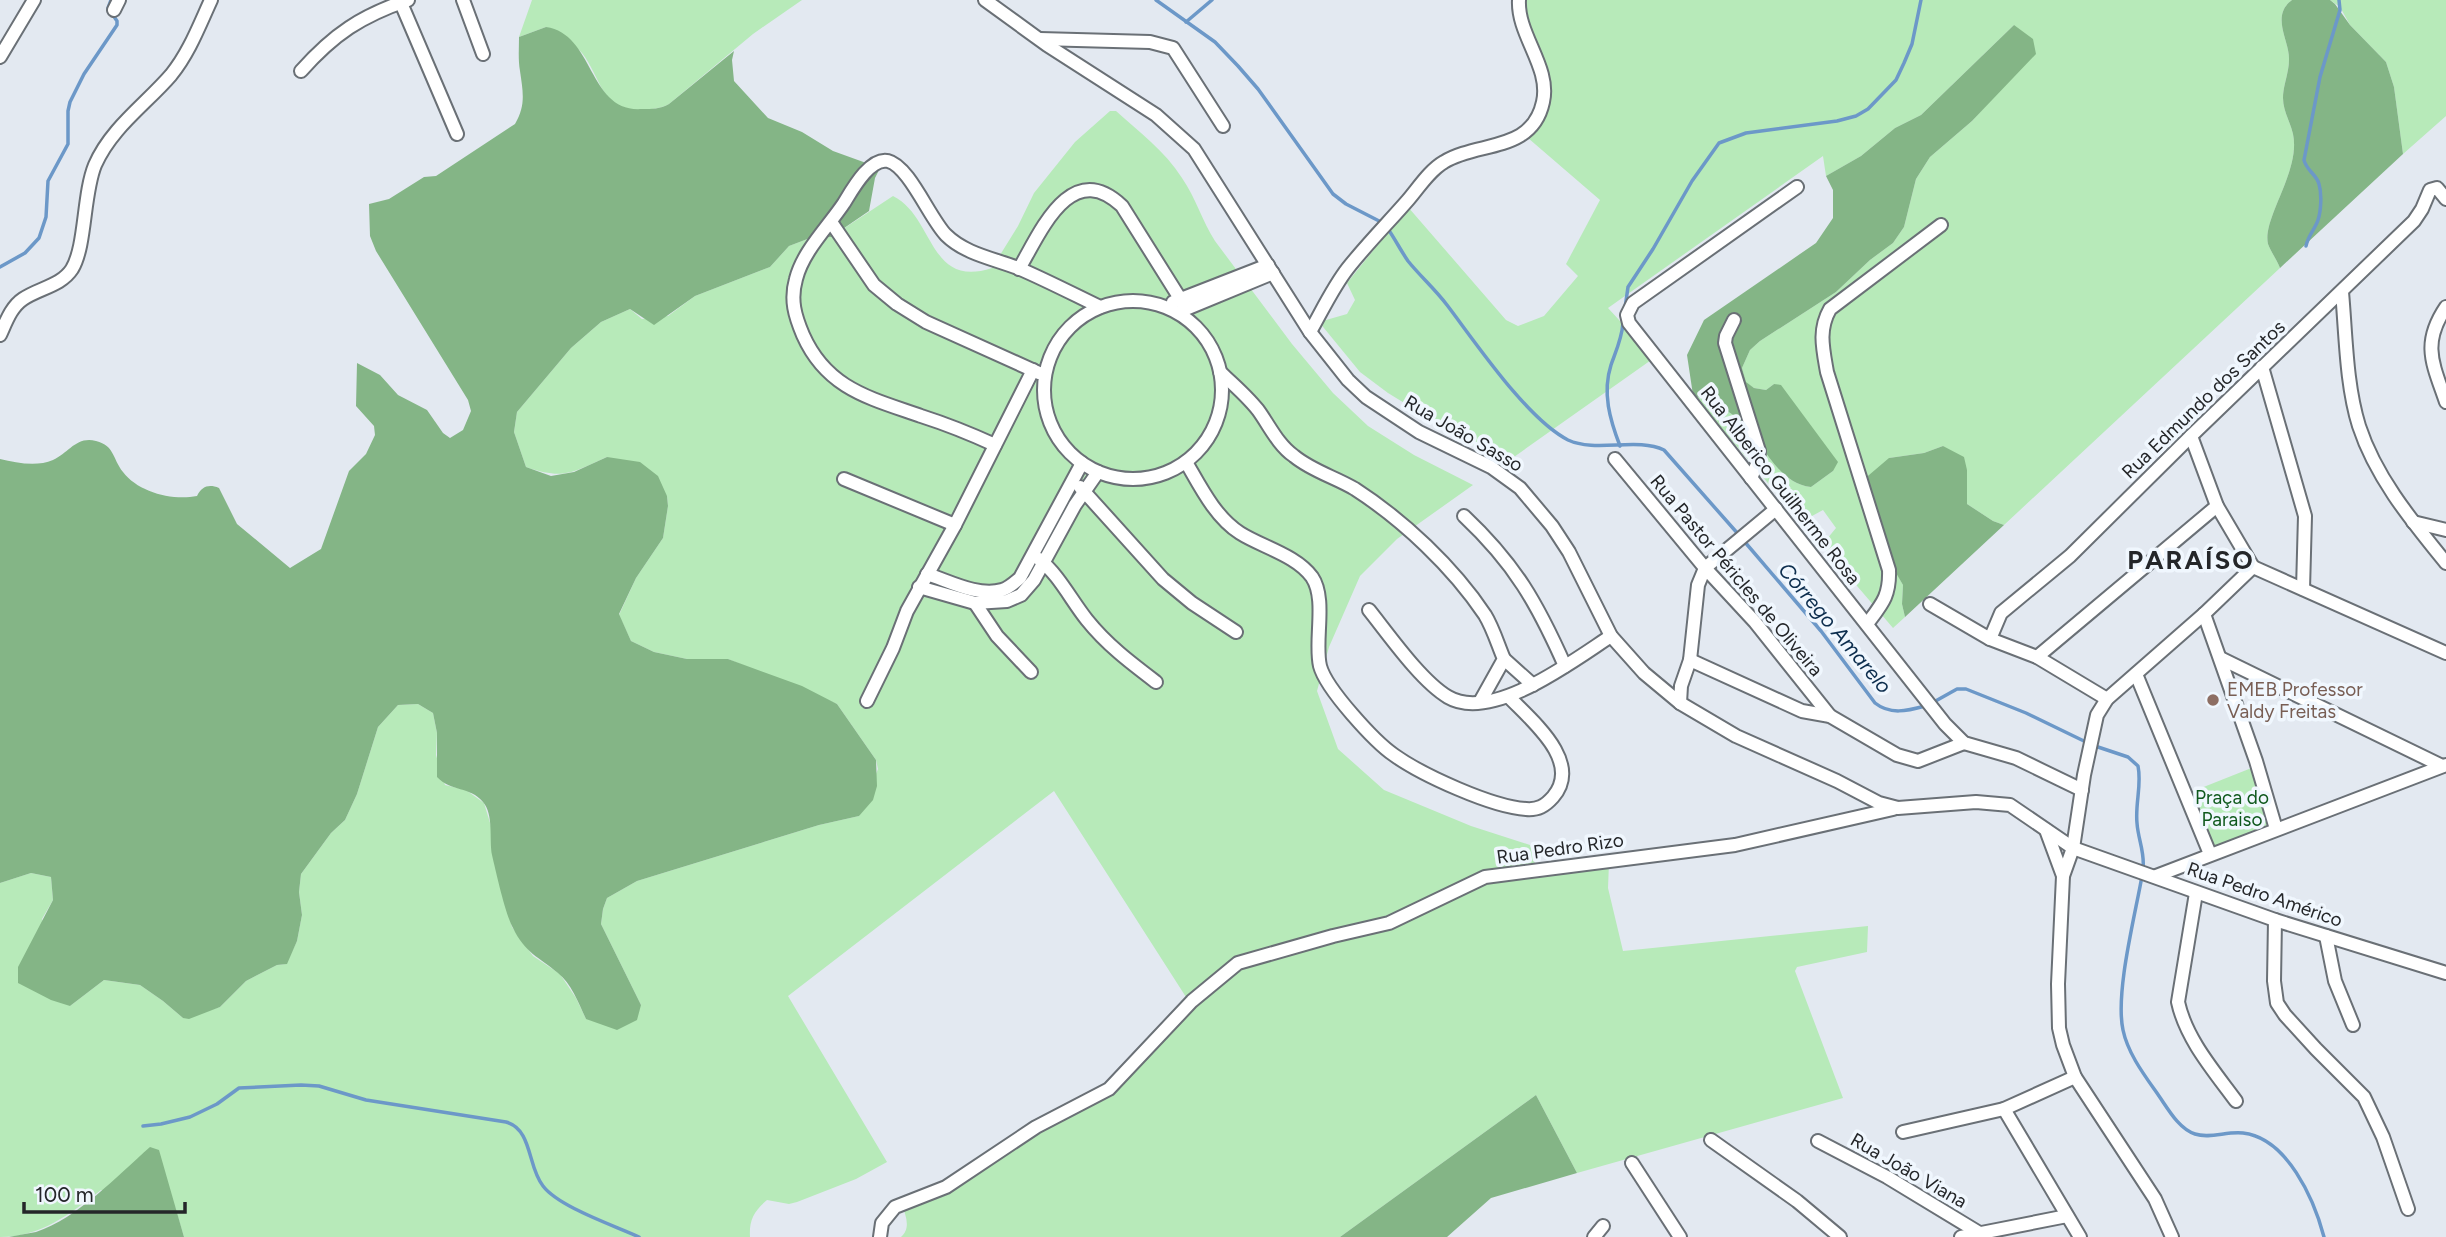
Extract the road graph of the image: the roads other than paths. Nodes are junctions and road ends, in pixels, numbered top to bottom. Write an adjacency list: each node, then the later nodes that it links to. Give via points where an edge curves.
1 (34, 0): 9 (street)
2 (211, 0): 25 (street, via 180,63 133,113 96,163 76,260 67,275 21,300)
3 (463, 0): 8 (street)
4 (985, 0): 7 (street, Rua João Sasso)
5 (1519, 0): 24 (street, via 1543,84 1541,112 1520,136 1444,162 1347,269)
6 (405, 1): 10 (street, via 342,31); 12 (street)
7 (1039, 39): 11 (street, via 1150,42 1173,48); 18 (street, Rua João Sasso, via 1156,115 1188,142)
8 (483, 54)
9 (0, 57)
10 (301, 71)
11 (1223, 126)
12 (457, 134)
13 (1797, 187): 36 (street, Rua Alberico Guilherme Rosa, via 1633,303 1627,315)
14 (2443, 195): 19 (street, Rua Edmundo dos Santos, via 2430,190 2414,221)
15 (831, 222): 17 (street, via 859,179 876,163 892,162 945,234 969,250); 28 (street, via 874,285 897,304 926,322); 31 (street, via 806,257 793,296 794,315 820,365 863,396)
16 (1941, 225): 57 (street, via 1830,309 1823,321 1827,372 1889,570 1884,601)
17 (1019, 269): 20 (street); 21 (street, via 1051,213 1071,195 1090,189 1109,195 1122,206)
18 (1270, 269): 21 (street); 24 (street, Rua João Sasso)
19 (2342, 292): 26 (street, Rua Edmundo dos Santos); 43 (street, via 2359,425 2374,463)
20 (1100, 307): 21 (street, via 1132,301); 28 (street, via 1074,323)
21 (1181, 307): 27 (street, via 1205,338)
22 (2446, 307): 29 (street, via 2430,349)
23 (1734, 320): 36 (street, via 1726,343 1759,451)
24 (1310, 332): 59 (street, Rua João Sasso, via 1366,397 1520,488 1569,552)
25 (0, 335)
26 (2262, 367): 30 (street, Rua Edmundo dos Santos); 52 (street, via 2303,508)
27 (1220, 372): 33 (street, via 1222,397 1216,422 1204,444); 63 (street, via 1256,408 1292,455 1353,488 1446,564 1486,617)
28 (1039, 373): 31 (street); 34 (street, via 1051,425)
29 (2446, 402)
30 (2191, 436): 40 (street); 60 (street, Rua Edmundo dos Santos, via 2070,556 2001,613)
31 (995, 445): 44 (street)
32 (1615, 459): 49 (street, Rua Pastor Péricles de Oliveira)
33 (1186, 462): 35 (street, via 1143,479); 71 (street, via 1210,502 1237,531 1288,558 1312,578 1317,590 1320,666 1341,701 1392,754 1493,801 1528,810 1542,808 1560,788 1564,775 1561,761 1552,744)
34 (1082, 463): 35 (street); 38 (street)
35 (1098, 472): 39 (street)
36 (1751, 478): 41 (street, Rua Alberico Guilherme Rosa)
37 (844, 479): 44 (street)
38 (1072, 481): 39 (street); 46 (street)
39 (1084, 490): 46 (street); 58 (street, via 1163,579)
40 (2217, 506): 48 (street); 62 (street)
41 (1776, 509): 49 (street); 57 (street, Rua Alberico Guilherme Rosa)
42 (1464, 516): 66 (street, via 1513,568)
43 (2413, 522): 45 (street); 47 (street)
44 (955, 525): 50 (street)
45 (2446, 530)
46 (1038, 559): 50 (street, via 1020,578 994,592); 53 (street, via 1034,580 1021,595 1007,601); 69 (street, via 1111,648)
47 (2446, 563)
48 (2253, 567): 52 (street); 56 (street)
49 (1705, 568): 65 (street, via 1697,594); 76 (street, Rua Pastor Péricles de Oliveira)
50 (927, 575): 51 (street)
51 (919, 587): 53 (street); 73 (street)
52 (2303, 589): 61 (street)
53 (975, 603): 67 (street, via 997,636)
54 (1930, 604): 60 (street)
55 (1369, 610): 74 (street, via 1447,697 1463,704)
56 (2204, 614): 64 (street); 68 (street)
57 (1867, 624): 77 (street, Rua Alberico Guilherme Rosa)
58 (1236, 632)
59 (1611, 636): 66 (street); 75 (street, Rua João Sasso)
60 (1990, 639): 62 (street)
61 (2446, 653)
62 (2037, 657): 72 (street)
63 (1504, 659): 70 (street); 74 (street)
64 (2221, 659): 78 (street); 81 (street)
65 (1690, 660): 75 (street); 76 (street, via 1802,711)
66 (1565, 666): 70 (street)
67 (1031, 672)
68 (2136, 674): 72 (street); 84 (street)
69 (1156, 682)
70 (1532, 685): 71 (street)
71 (1509, 697): 74 (street)
72 (2107, 699): 79 (street, via 2097,715)
73 (867, 701)
74 (1480, 702)
75 (1679, 703): 80 (street, Rua João Sasso, via 1763,749)
76 (1830, 716): 77 (street, via 1897,755 1918,761)
77 (1964, 743): 79 (street, via 2016,758)
78 (2444, 766): 81 (street)
79 (2082, 790): 83 (street)
80 (1898, 808): 82 (street, Rua João Sasso, via 1976,802 2010,805); 103 (street, Rua Pedro Rizo, via 1735,845 1485,877 1389,923 1238,963 1192,1001 1109,1089 1036,1127 946,1187 895,1207 882,1223)
81 (2276, 829): 84 (street)
82 (2046, 830): 83 (street, Rua João Sasso); 86 (street)
83 (2073, 848): 85 (street, Rua Pedro Américo); 86 (street)
84 (2210, 855): 85 (street)
85 (2146, 873): 87 (street, Rua Pedro Américo)
86 (2063, 876): 92 (street, via 2059,1028)
87 (2196, 893): 88 (street, Rua Pedro Américo); 93 (street, via 2178,1002 2203,1057)
88 (2275, 920): 89 (street, Rua Pedro Américo); 99 (street, via 2277,1003 2364,1097)
89 (2326, 936): 90 (street, Rua Pedro Américo); 91 (street, via 2335,981)
90 (2446, 973)
91 (2353, 1026)
92 (2076, 1077): 94 (street); 109 (street, via 2155,1199)
93 (2236, 1101)
94 (2004, 1109): 95 (street); 100 (street)
95 (1903, 1132)
96 (1711, 1140): 106 (street)
97 (1818, 1141): 102 (street, Rua João Viana)
98 (1632, 1163): 105 (street)
99 (2408, 1209)
100 (2067, 1216): 102 (street); 108 (street)
101 (1604, 1226): 104 (street)
102 (1981, 1234): 107 (street)
103 (880, 1237)
104 (1594, 1237)
105 (1680, 1237)
106 (1840, 1237)
107 (1961, 1237)
108 (2080, 1237)
109 (2172, 1237)

